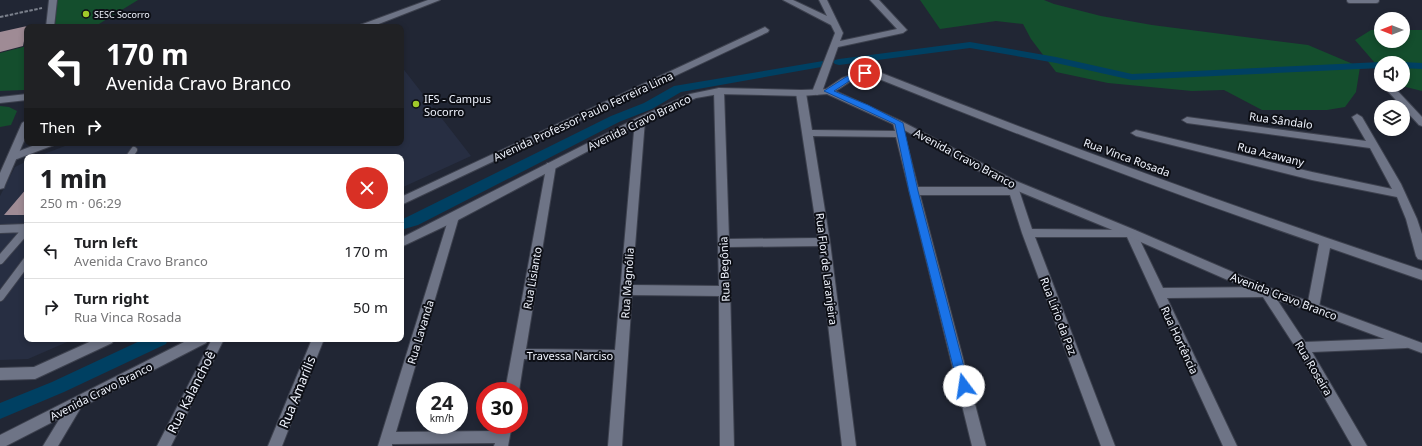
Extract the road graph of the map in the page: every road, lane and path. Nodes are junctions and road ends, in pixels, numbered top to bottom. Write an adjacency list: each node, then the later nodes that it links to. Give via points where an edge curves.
1 (436, 0): 11 (street)
2 (787, 0): 9 (street)
3 (823, 0): 9 (street)
4 (874, 0): 13 (street, via 903,30)
5 (1350, 0): 6 (lane)
6 (1376, 0)
7 (53, 3): 8 (path); 10 (street)
8 (0, 18)
9 (834, 23): 13 (street, via 839,34)
10 (50, 24)
11 (371, 24)
12 (765, 30): 39 (street, Avenida Professor Paulo Ferreira Lima)
13 (836, 45): 17 (street)
14 (719, 91): 16 (street, Avenida Cravo Branco); 22 (street, Avenida Cravo Branco, via 693,96); 49 (street, Rua Begônia)
15 (828, 91): 17 (street, Avenida Cravo Branco); 25 (street, Avenida Cravo Branco, via 865,107); 48 (street, Rua Vinca Rosada, via 849,78 861,74 876,74 981,116)
16 (802, 92): 17 (street, Avenida Cravo Branco); 27 (street, Rua Flor de Laranjeira)
17 (817, 92)
18 (1395, 92): 24 (street)
19 (24, 97): 20 (street)
20 (0, 100)
21 (1357, 117): 29 (street)
22 (640, 120): 34 (street, Avenida Cravo Branco); 54 (street, Rua Magnólia)
23 (1187, 120): 29 (street, Rua Sândalo)
24 (1421, 120)
25 (899, 128): 27 (street); 36 (street, Avenida Cravo Branco); 37 (street)
26 (24, 130): 33 (street)
27 (809, 133): 47 (street, Rua Flor de Laranjeira)
28 (1136, 133): 38 (street, Rua Azawany, via 1312,176)
29 (1372, 144): 38 (street)
30 (42, 146): 33 (street)
31 (134, 150): 32 (lane)
32 (131, 154)
33 (13, 157): 35 (street)
34 (552, 165): 40 (street, Avenida Cravo Branco); 67 (street, Rua Lisianto)
35 (0, 185)
36 (1013, 188): 37 (street); 44 (street, Avenida Cravo Branco); 45 (street, Rua Lírio da Paz)
37 (914, 191): 81 (street)
38 (1400, 194): 50 (street, via 1419,237)
39 (404, 200)
40 (454, 217): 46 (street, Avenida Cravo Branco); 74 (street, Rua Lavanda)
41 (24, 228): 42 (lane)
42 (0, 229)
43 (24, 232): 51 (lane)
44 (1131, 233): 45 (street); 56 (street, Avenida Cravo Branco); 57 (street, Rua Hortência)
45 (1028, 234): 82 (street, Rua Lírio da Paz)
46 (404, 242)
47 (824, 242): 49 (street); 80 (street, Rua Flor de Laranjeira)
48 (1325, 242): 53 (street, Rua Vinca Rosada); 59 (street)
49 (723, 243): 55 (street, Rua Begônia)
50 (1422, 256)
51 (0, 260)
52 (24, 265): 58 (lane)
53 (1422, 275)
54 (626, 290): 55 (street); 68 (street, Rua Magnólia)
55 (725, 291): 79 (street, Rua Begônia)
56 (1266, 292): 57 (street); 59 (street, Avenida Cravo Branco); 65 (street, Rua Roseira)
57 (1158, 293): 83 (street, Rua Hortência)
58 (0, 297)
59 (1313, 307): 64 (street, Avenida Cravo Branco)
60 (102, 342): 69 (street, via 35,373)
61 (196, 342): 71 (street, Avenida Cravo Branco)
62 (216, 342): 76 (street, Rua Kalanchoê)
63 (317, 342): 77 (street, Rua Amarílis)
64 (1406, 342): 65 (street); 66 (street, Avenida Cravo Branco)
65 (1302, 347): 84 (street, Rua Roseira)
66 (1422, 348)
67 (519, 354): 68 (street, Travessa Narciso); 70 (street, Rua Lisianto)
68 (622, 355): 78 (street, Rua Magnólia)
69 (0, 374)
70 (514, 382)
71 (76, 404): 73 (street, Avenida Cravo Branco); 75 (street)
72 (503, 436): 74 (street)
73 (0, 442)
74 (386, 442)
75 (50, 446)
76 (164, 446)
77 (275, 446)
78 (615, 446)
79 (727, 446)
80 (849, 446)
81 (979, 446)
82 (1108, 446)
83 (1230, 446)
84 (1360, 446)

